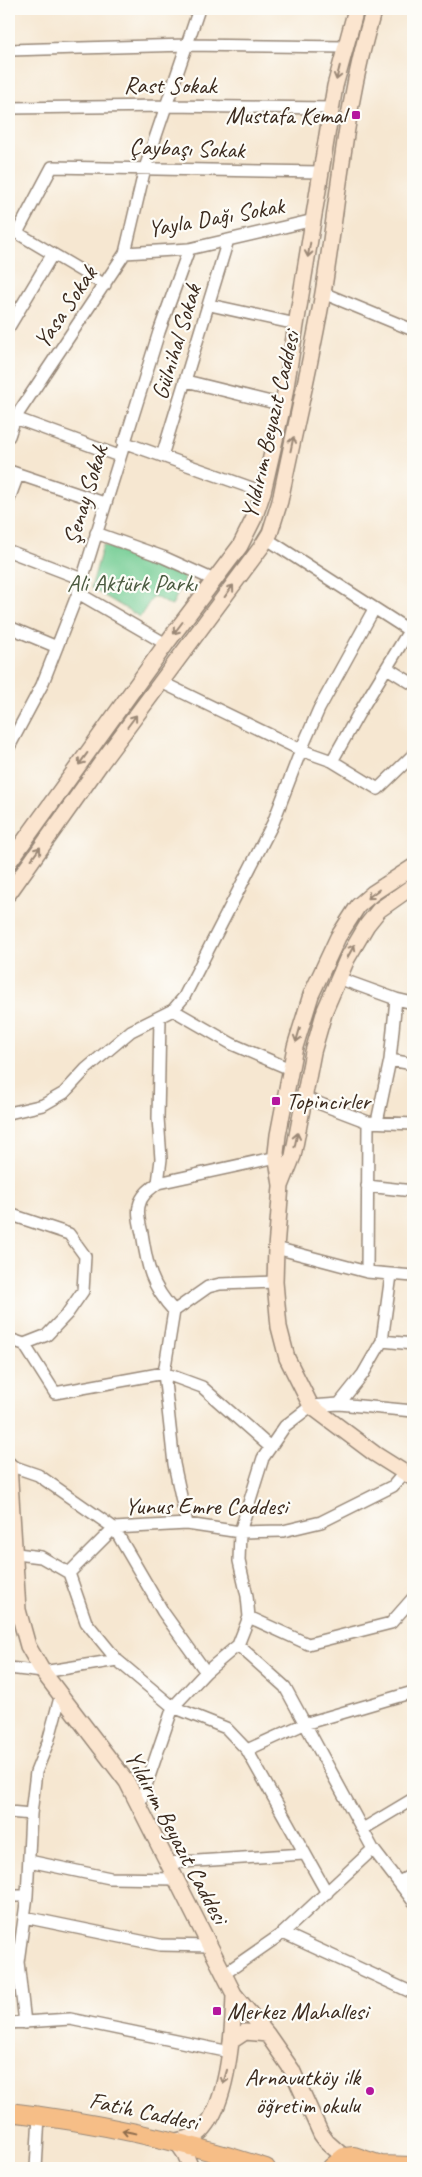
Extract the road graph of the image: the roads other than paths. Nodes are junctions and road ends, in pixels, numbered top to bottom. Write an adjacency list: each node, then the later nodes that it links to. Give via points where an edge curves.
1 (199, 9): 4 (street, Yasa Sokak)
2 (356, 9): 5 (main road)
3 (374, 9): 19 (main road, Yıldırım Beyazıt Caddesi, via 362,48 348,118)
4 (187, 45): 5 (street); 6 (street); 7 (street, Yasa Sokak)
5 (345, 47): 9 (main road, one-way to 9)
6 (9, 50)
7 (166, 106): 8 (street, Rast Sokak); 9 (street, Rast Sokak); 10 (street, Yasa Sokak)
8 (9, 108)
9 (332, 108): 11 (main road)
10 (145, 168): 11 (street, Çaybaşı Sokak); 13 (street, Çaybaşı Sokak, via 52,167); 16 (street, Yasa Sokak)
11 (320, 172): 12 (main road)
12 (314, 220): 14 (street, Yayla Dağı Sokak); 21 (main road, one-way to 21)
13 (13, 231): 17 (street)
14 (228, 240): 15 (street, Yayla Dağı Sokak); 20 (street, Gülnihal Sokak)
15 (189, 248): 16 (street, Yayla Dağı Sokak); 28 (street, Şenay Sokak)
16 (125, 253): 18 (street, Yasa Sokak)
17 (52, 255): 18 (street); 22 (street)
18 (105, 284): 26 (street, Yasa Sokak)
19 (323, 294): 23 (street); 36 (main road, Yıldırım Beyazıt Caddesi, one-way to 19, via 280,501)
20 (210, 305): 21 (street); 24 (street, Gülnihal Sokak)
21 (296, 324): 25 (main road)
22 (9, 327)
23 (413, 330)
24 (186, 381): 25 (street); 30 (street, Gülnihal Sokak)
25 (283, 405): 32 (main road)
26 (15, 418): 27 (street, Yasa Sokak); 29 (street)
27 (9, 436)
28 (124, 442): 29 (street, Şenay Sokak); 30 (street)
29 (119, 456): 34 (street, Şenay Sokak)
30 (162, 456): 32 (street)
31 (13, 473): 33 (street); 34 (street)
32 (262, 492): 39 (main road, via 243,540)
33 (9, 499)
34 (104, 502): 35 (street, Şenay Sokak)
35 (96, 532): 38 (street, Şenay Sokak); 39 (street)
36 (267, 539): 41 (street); 47 (main road, Yıldırım Beyazıt Caddesi, one-way to 36)
37 (9, 551): 38 (street)
38 (82, 579): 40 (street, Şenay Sokak)
39 (214, 580): 44 (main road, one-way to 44)
40 (78, 593): 44 (street); 45 (street, Şenay Sokak)
41 (374, 610): 43 (street); 50 (street)
42 (9, 627): 45 (street)
43 (411, 632): 46 (street)
44 (166, 644): 53 (main road, one-way to 53)
45 (57, 647): 49 (street, Şenay Sokak, via 36,698)
46 (387, 668): 48 (street); 52 (street)
47 (161, 682): 50 (street); 56 (main road, Yıldırım Beyazıt Caddesi, one-way to 47)
48 (413, 684)
49 (9, 747)
50 (300, 750): 52 (street); 60 (street, via 273,823 184,997)
51 (413, 755): 52 (street, via 378,789)
52 (332, 761)
53 (9, 862)
54 (413, 867): 64 (main road, one-way to 64, via 373,893 350,916 311,995)
55 (413, 886): 57 (main road, one-way to 55, via 367,925 379,910)
56 (9, 893)
57 (338, 978): 58 (street); 65 (main road, via 319,1028)
58 (396, 999): 59 (street); 62 (street)
59 (413, 1003)
60 (173, 1010): 61 (street); 64 (street, via 232,1044)
61 (160, 1018): 66 (street, via 131,1031 64,1092 43,1105); 70 (street, via 158,1118 161,1159)
62 (390, 1060): 63 (street); 67 (street)
63 (413, 1064)
64 (290, 1070): 69 (main road)
65 (305, 1098): 67 (street); 71 (main road, one-way to 65, via 293,1156)
66 (9, 1113)
67 (372, 1122): 68 (street); 72 (street)
68 (413, 1124)
69 (277, 1157): 70 (street); 71 (main road)
70 (158, 1183): 80 (street, via 145,1194 139,1205 139,1216 148,1270 157,1291)
71 (281, 1186): 75 (main road)
72 (368, 1186): 73 (street); 76 (street)
73 (413, 1191)
74 (9, 1214): 83 (street, via 69,1234 85,1256 84,1290 48,1335)
75 (276, 1248): 76 (street); 79 (main road)
76 (367, 1272): 77 (street)
77 (390, 1275): 78 (street); 82 (street)
78 (413, 1276)
79 (275, 1282): 80 (street, via 208,1287); 87 (main road, via 279,1327 287,1358)
80 (174, 1311): 85 (street)
81 (9, 1339): 83 (street)
82 (382, 1341): 84 (street); 86 (street, via 363,1374)
83 (24, 1344): 85 (street, via 54,1393)
84 (413, 1344)
85 (164, 1373): 89 (street, via 202,1387); 93 (street, via 174,1464)
86 (339, 1404): 87 (street); 88 (street)
87 (311, 1406): 89 (street, via 285,1426); 91 (main road)
88 (413, 1410)
89 (270, 1446): 95 (street, via 263,1458)
90 (9, 1465): 92 (main road, Yıldırım Beyazıt Caddesi); 94 (street, Yunus Emre Caddesi, via 38,1475)
91 (409, 1475): 95 (street, Yunus Emre Caddesi, via 322,1522 283,1531)
92 (10, 1513): 96 (main road, Yıldırım Beyazıt Caddesi)
93 (187, 1524): 94 (street, Yunus Emre Caddesi); 95 (street, Yunus Emre Caddesi)
94 (114, 1528): 97 (street); 104 (street, via 163,1612)
95 (240, 1532): 99 (street, via 239,1562)
96 (11, 1554): 97 (street, via 41,1557); 103 (main road, Yıldırım Beyazıt Caddesi, via 22,1629)
97 (69, 1573): 101 (street, via 86,1622)
98 (413, 1598): 99 (street, via 391,1623 308,1644)
99 (249, 1618): 100 (street)
100 (238, 1645): 104 (street); 108 (street, via 285,1687)
101 (116, 1660): 103 (street); 107 (street)
102 (9, 1668): 103 (street)
103 (43, 1672): 106 (main road, Yıldırım Beyazıt Caddesi)
104 (206, 1672): 107 (street)
105 (413, 1692): 108 (street)
106 (61, 1694): 111 (main road, Yıldırım Beyazıt Caddesi, via 114,1764); 113 (street, via 36,1772)
107 (172, 1707): 109 (street, via 226,1728); 111 (street)
108 (304, 1724): 109 (street); 114 (street)
109 (247, 1750): 116 (street)
110 (413, 1799): 114 (street)
111 (139, 1806): 118 (main road, Yıldırım Beyazıt Caddesi)
112 (9, 1812): 113 (street)
113 (31, 1814): 117 (street)
114 (363, 1829): 115 (street)
115 (373, 1849): 121 (street); 122 (street)
116 (304, 1854): 118 (street); 122 (street)
117 (28, 1861): 120 (street, via 110,1878); 124 (street)
118 (167, 1863): 120 (main road, Yıldırım Beyazıt Caddesi)
119 (413, 1874): 121 (street)
120 (176, 1879): 128 (main road, Yıldırım Beyazıt Caddesi)
121 (399, 1882): 125 (street)
122 (327, 1893): 127 (street)
123 (9, 1896): 124 (street)
124 (27, 1896): 126 (street)
125 (413, 1900)
126 (24, 1917): 128 (street, via 160,1945); 129 (street)
127 (284, 1933): 130 (street); 131 (street)
128 (211, 1946): 130 (main road, Yıldırım Beyazıt Caddesi)
129 (13, 1962): 134 (street)
130 (224, 1974): 132 (main road, Yıldırım Beyazıt Caddesi)
131 (413, 1993)
132 (234, 1994): 135 (main road, Yıldırım Beyazıt Caddesi); 136 (main road)
133 (9, 2023): 134 (street)
134 (25, 2023): 136 (street, via 70,2019)
135 (267, 2034): 136 (main road, via 245,2032); 140 (main road, Yıldırım Beyazıt Caddesi, via 292,2070)
136 (231, 2046): 139 (main road, one-way to 139, via 227,2072 215,2109 205,2126 192,2137)
137 (9, 2112): 138 (main road, Fatih Caddesi)
138 (39, 2116): 139 (main road, Fatih Caddesi, one-way to 138); 142 (street)
139 (176, 2141): 143 (main road); 144 (main road, Fatih Caddesi)
140 (338, 2163): 141 (main road, via 354,2156 381,2165)
141 (413, 2166)
142 (36, 2168)
143 (191, 2168)
144 (266, 2168)

